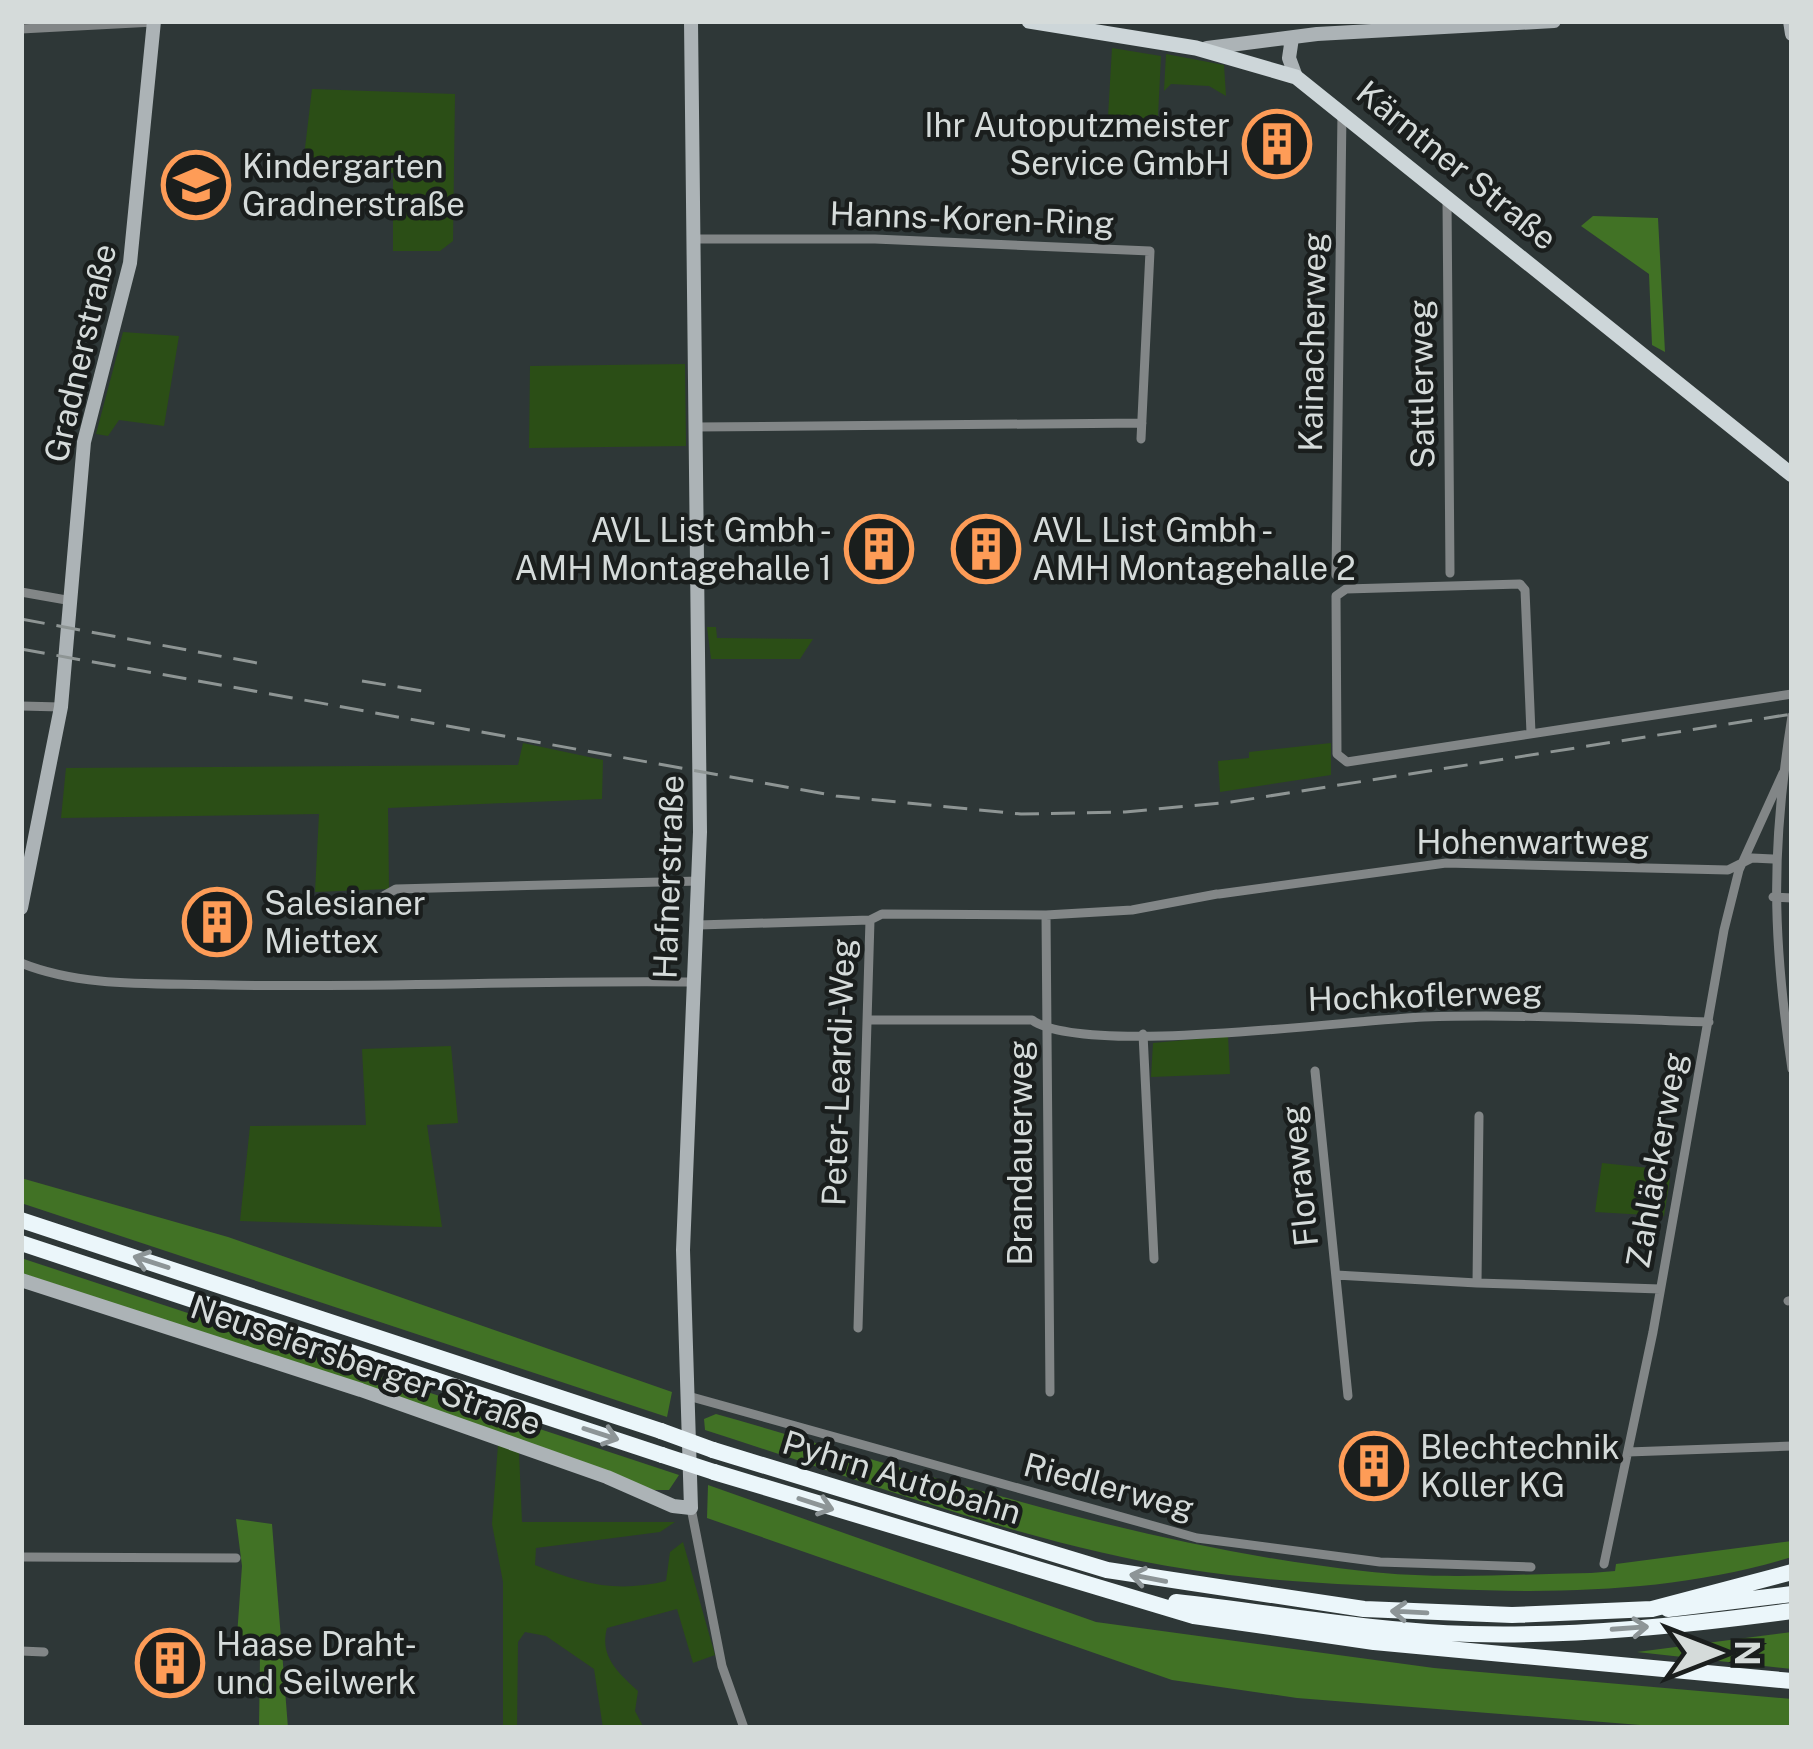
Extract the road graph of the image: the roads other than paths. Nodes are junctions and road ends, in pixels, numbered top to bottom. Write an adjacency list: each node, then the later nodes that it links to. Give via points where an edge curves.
1 (691, 21): 14 (street, Hafnerstraße)
2 (1029, 21): 10 (main road, Kärntner Straße)
3 (1295, 21): 9 (street)
4 (1554, 21): 9 (street)
5 (1790, 21): 8 (street)
6 (154, 22): 7 (street); 22 (street, Gradnerstraße, via 133,246 84,442)
7 (21, 29)
8 (1792, 34)
9 (1292, 38): 10 (street); 11 (street)
10 (1196, 48): 11 (main road, Kärntner Straße)
11 (1296, 76): 12 (main road, Kärntner Straße)
12 (1342, 110): 13 (main road, Kärntner Straße); 20 (street, Kainacherweg)
13 (1447, 194): 18 (main road, Kärntner Straße); 19 (street, Sattlerweg)
14 (692, 239): 15 (street, Hanns-Koren-Ring, via 1150,250); 16 (street, Hafnerstraße)
15 (1142, 423): 16 (street); 17 (street, Hanns-Koren-Ring)
16 (694, 427): 32 (street, Hafnerstraße)
17 (1142, 439)
18 (1792, 475)
19 (1450, 573)
20 (1336, 575)
21 (21, 592): 22 (street)
22 (72, 602): 25 (street, Gradnerstraße)
23 (1792, 694): 27 (street)
24 (21, 706): 25 (street)
25 (61, 707): 36 (street, Gradnerstraße)
26 (1792, 716): 28 (street)
27 (1531, 733): 27 (street, via 1520,584 1346,589 1336,596 1337,754 1347,762)
28 (1783, 773): 29 (street); 31 (street, Zahläckerweg)
29 (1786, 802): 30 (street)
30 (1773, 859): 31 (street, Hohenwartweg, via 1753,858); 33 (street)
31 (1738, 870): 37 (street, Hohenwartweg, via 1446,863 1132,910); 43 (street, Zahläckerweg)
32 (699, 880): 35 (street, via 396,889); 39 (street, Hafnerstraße)
33 (1773, 897): 34 (street); 46 (street)
34 (1792, 898)
35 (378, 899)
36 (21, 908)
37 (1046, 915): 38 (street); 44 (street, Brandauerweg)
38 (870, 920): 39 (street, Peter-Leardi-Weg); 42 (street, Peter-Leardi-Weg)
39 (698, 925): 41 (street, Hafnerstraße)
40 (21, 963): 41 (street, via 58,978 184,984)
41 (692, 982): 58 (street, Hafnerstraße)
42 (868, 1020): 44 (street, Hochkoflerweg, via 1032,1019); 56 (street, Peter-Leardi-Weg)
43 (1709, 1022): 45 (street, Hochkoflerweg, via 1424,1017); 55 (street, Zahläckerweg)
44 (1048, 1031): 45 (street, Hochkoflerweg); 57 (street, Brandauerweg)
45 (1142, 1034): 51 (street)
46 (1792, 1069)
47 (1315, 1071): 52 (street, Floraweg)
48 (1480, 1116): 54 (street)
49 (21, 1220): 70 (highway, Pyhrn Autobahn, one-way to 49, bridge, via 1364,1609 1107,1570 713,1450)
50 (21, 1243): 69 (highway, Pyhrn Autobahn, one-way to 69, bridge, via 715,1472)
51 (1154, 1258)
52 (1336, 1275): 54 (street, Floraweg); 59 (street, Floraweg)
53 (21, 1280): 62 (street, Neuseiersberger Straße)
54 (1478, 1283): 55 (street, Floraweg)
55 (1660, 1289): 61 (street, Zahläckerweg)
56 (858, 1328)
57 (1049, 1392)
58 (684, 1395): 62 (street, Hafnerstraße); 66 (street, Riedlerweg, via 1197,1538 1379,1562)
59 (1348, 1396)
60 (1792, 1446): 61 (street)
61 (1628, 1452): 65 (street, Zahläckerweg)
62 (691, 1508): 75 (street, Hafnerstraße, via 722,1666)
63 (21, 1557): 64 (street)
64 (236, 1558)
65 (1604, 1564)
66 (1531, 1567)
67 (1792, 1572): 70 (highway, Pyhrn Autobahn)
68 (1792, 1594): 70 (highway)
69 (1122, 1596): 71 (highway, one-way to 71, via 1471,1634); 74 (highway, Pyhrn Autobahn, via 1287,1632)
70 (1652, 1609)
71 (1792, 1611)
72 (21, 1652): 73 (street)
73 (44, 1652)
74 (1792, 1682)
75 (744, 1728)

